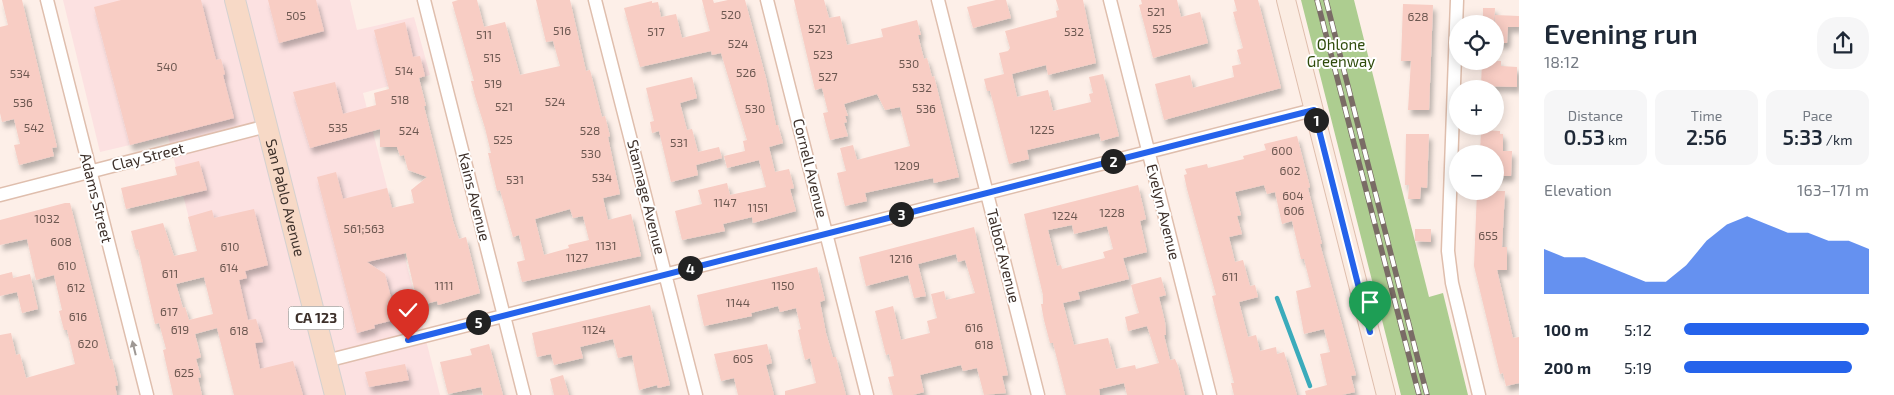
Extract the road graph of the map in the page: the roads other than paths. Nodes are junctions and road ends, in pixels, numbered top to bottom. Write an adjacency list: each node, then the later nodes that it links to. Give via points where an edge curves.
1 (47, 0): 13 (street, Adams Street)
2 (235, 0): 11 (main road, San Pablo Avenue / CA 123)
3 (424, 0): 18 (street, Kains Avenue)
4 (595, 0): 17 (street, Stannage Avenue)
5 (767, 0): 16 (street, Cornell Avenue)
6 (938, 0): 14 (street, Talbot Avenue)
7 (1110, 0): 12 (street, Evelyn Avenue)
8 (1286, 0): 10 (street)
9 (1457, 0): 28 (street, via 1448,250 1452,284)
10 (1314, 110): 12 (street); 27 (street)
11 (267, 126): 13 (street, Clay Street); 19 (main road, San Pablo Avenue / CA 123)
12 (1148, 152): 14 (street); 26 (street, Evelyn Avenue)
13 (89, 172): 15 (street, Clay Street); 20 (street, Adams Street, one-way to 13)
14 (987, 193): 16 (street); 25 (street, Talbot Avenue)
15 (0, 195)
16 (826, 233): 17 (street); 24 (street, Cornell Avenue)
17 (665, 274): 18 (street); 23 (street, Stannage Avenue)
18 (504, 315): 19 (street); 22 (street, Kains Avenue)
19 (326, 361): 21 (main road, San Pablo Avenue / CA 123)
20 (146, 395)
21 (335, 395)
22 (524, 395)
23 (696, 395)
24 (867, 395)
25 (1038, 395)
26 (1210, 395)
27 (1386, 395)
28 (1480, 395)

